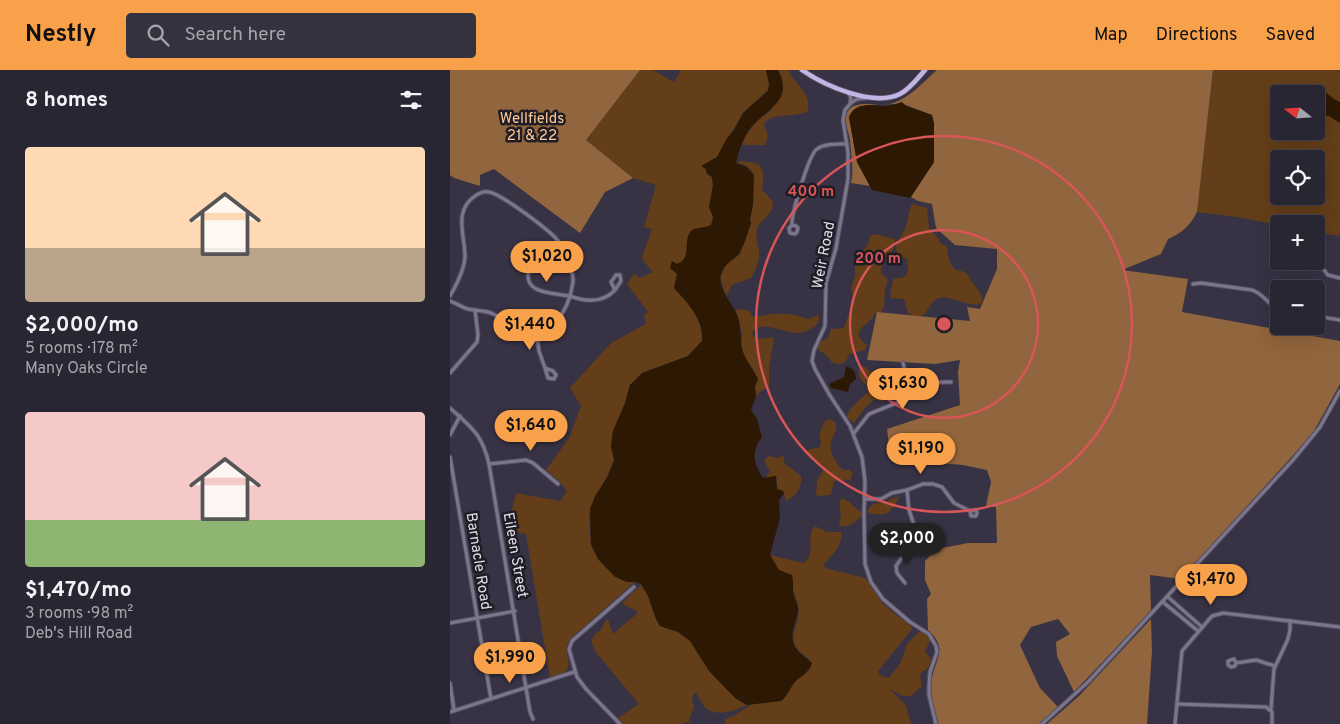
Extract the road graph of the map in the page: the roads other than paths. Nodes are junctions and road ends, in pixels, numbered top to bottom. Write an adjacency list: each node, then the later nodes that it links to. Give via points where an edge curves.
1 (802, 70): 3 (main road)
2 (924, 70): 4 (main road, via 899,94 880,99)
3 (848, 92): 4 (main road); 5 (street, Weir Road)
4 (866, 97): 5 (street)
5 (850, 104): 6 (street, Weir Road, via 843,117)
6 (847, 144): 7 (street, via 826,145 813,152); 29 (street, Weir Road, via 848,179 826,283 826,323 812,356 821,380)
7 (792, 225)
8 (560, 259): 13 (street, via 562,250 557,239 511,203 482,192 473,197 463,211 464,263); 14 (street, via 572,272 574,280); 14 (street, via 538,257 530,266 528,278 537,290)
9 (1324, 270): 10 (street, via 1328,275)
10 (1340, 278)
11 (1193, 284): 16 (street, via 1252,290)
12 (615, 290): 14 (street, via 605,298 593,300)
13 (450, 296)
14 (570, 296): 20 (street, via 559,319)
15 (450, 300): 17 (street)
16 (1270, 304)
17 (475, 310): 20 (street, via 491,313 515,328); 23 (street, via 477,342)
18 (1325, 318): 19 (street)
19 (1340, 320)
20 (536, 331): 22 (street)
21 (903, 363): 25 (street)
22 (545, 368)
23 (450, 373)
24 (951, 382): 25 (street)
25 (908, 383): 29 (street, via 899,402 871,412)
26 (1340, 391): 39 (street, via 1311,440)
27 (450, 408): 28 (street, Eileen Street)
28 (460, 416): 30 (street); 32 (street, Eileen Street, via 483,442)
29 (853, 434): 35 (street, Weir Road, via 863,466)
30 (450, 435)
31 (450, 457): 42 (street, Barnacle Road)
32 (489, 464): 33 (street, via 526,460); 41 (street, Eileen Street)
33 (558, 484)
34 (907, 490): 35 (street, via 877,500); 36 (street, via 923,484 938,485 954,503); 37 (street, via 909,510 916,528 910,538 912,542 896,566)
35 (865, 499): 60 (street, Weir Road, via 865,564 871,582 883,599 928,633 938,652 930,672 929,686)
36 (970, 511)
37 (905, 583)
38 (634, 587): 50 (street, via 571,642 569,649)
39 (1168, 597): 40 (street); 45 (street)
40 (1163, 602): 47 (street); 61 (street, via 1072,699)
41 (515, 611): 42 (street); 52 (street, Eileen Street)
42 (476, 619): 44 (street); 53 (street, Barnacle Road)
43 (1290, 621): 45 (street, via 1220,613 1212,616); 46 (street); 49 (street, via 1288,639)
44 (450, 623)
45 (1202, 627): 47 (street)
46 (1340, 627)
47 (1198, 631): 54 (street, via 1181,654)
48 (1236, 663): 49 (street, via 1256,660)
49 (1275, 666): 55 (street)
50 (574, 672): 52 (street); 59 (street)
51 (450, 683): 56 (street)
52 (527, 688): 53 (street); 58 (street, Eileen Street)
53 (491, 699): 56 (street)
54 (1177, 704): 55 (street); 62 (street)
55 (1271, 709): 63 (street)
56 (454, 710): 57 (street)
57 (450, 712)
58 (533, 719)
59 (620, 724)
60 (936, 724)
61 (1042, 724)
62 (1175, 724)
63 (1272, 724)

